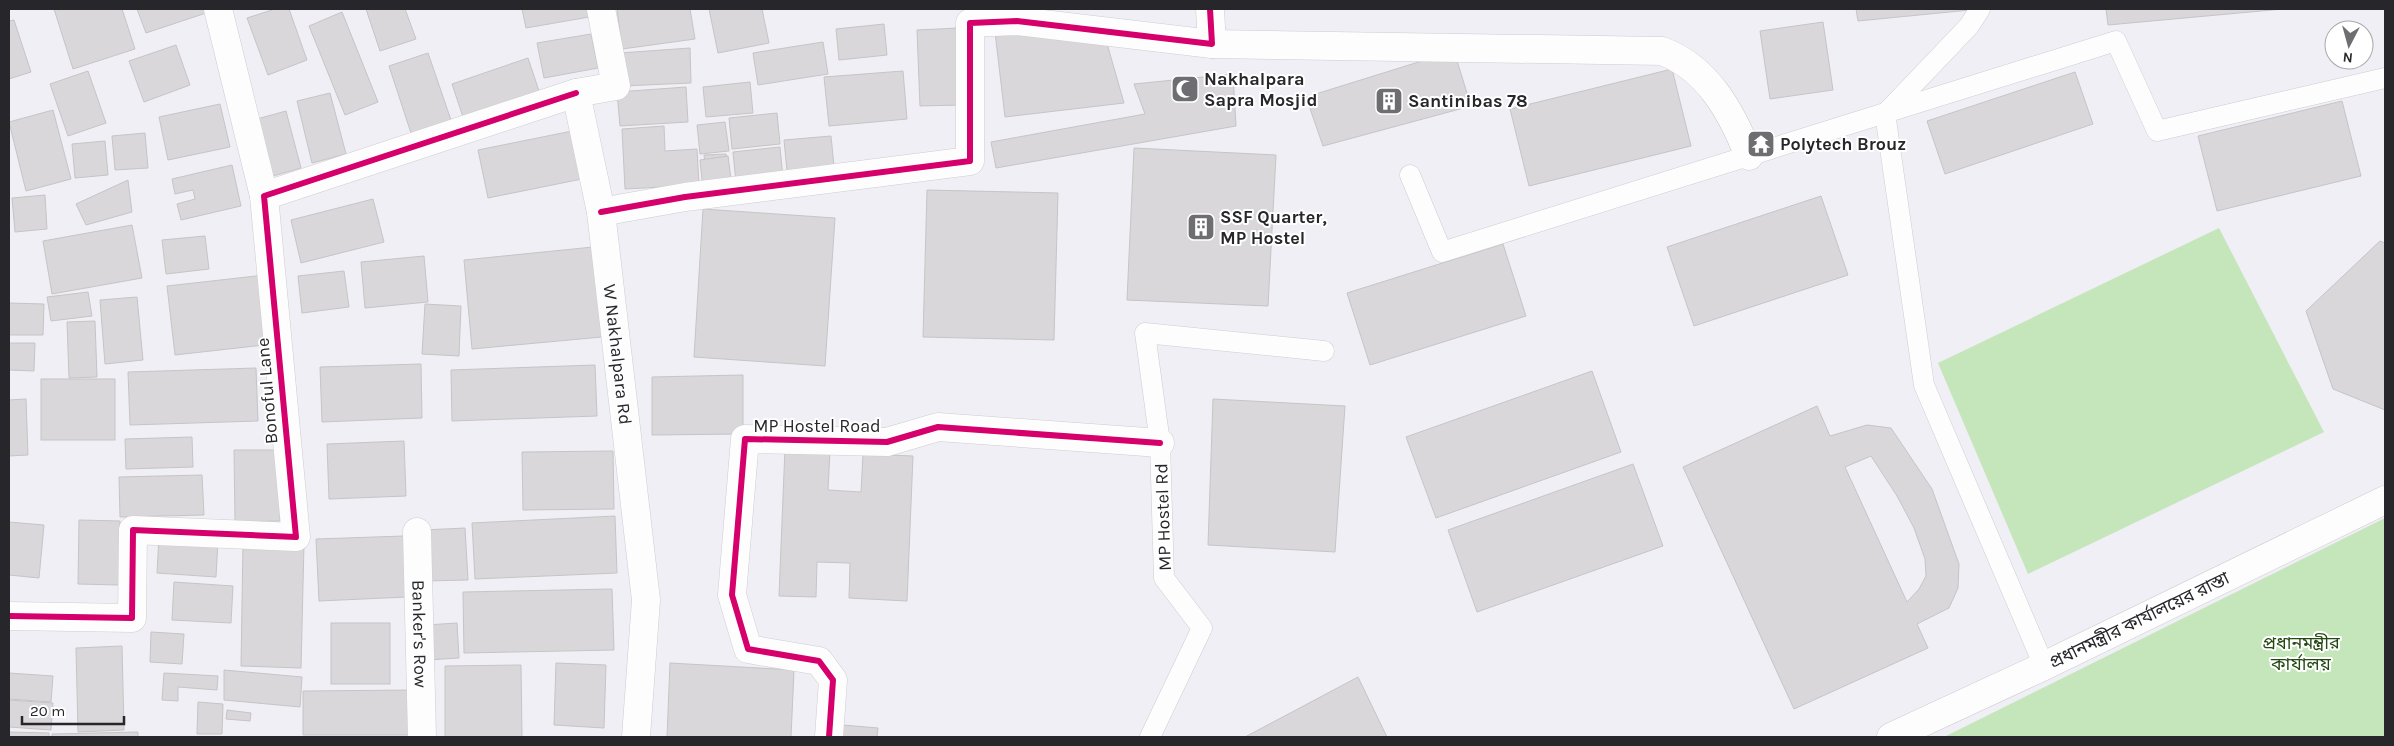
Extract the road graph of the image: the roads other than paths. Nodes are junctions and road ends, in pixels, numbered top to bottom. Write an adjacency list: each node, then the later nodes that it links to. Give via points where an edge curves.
1 (218, 9): 12 (street)
2 (602, 9): 8 (street, via 616,86)
3 (1210, 9): 6 (street)
4 (1980, 9): 9 (lane, via 1970,26)
5 (1017, 15): 6 (street); 13 (street, via 970,23 970,161 685,197)
6 (1212, 44): 10 (street, via 1662,51 1689,65 1722,99)
7 (2385, 78): 9 (lane, via 2157,131 2116,41)
8 (576, 94): 12 (street); 13 (street, W Nakhalpara Rd)
9 (1885, 113): 10 (lane); 19 (lane, via 1924,384)
10 (1748, 156): 11 (lane, via 1442,252)
11 (1410, 175)
12 (264, 196): 18 (street, Bonoful Lane, via 296,537 133,530 132,618)
13 (601, 212): 21 (street, W Nakhalpara Rd, via 646,600)
14 (1324, 351): 15 (lane, MP Hostel Rd, via 1145,333)
15 (1160, 443): 22 (street, MP Hostel Road, via 938,427 887,442 745,439 732,595 748,649 819,661 833,680); 23 (lane, MP Hostel Rd, via 1164,578 1202,628)
16 (2385, 500): 19 (street, প্রধানমন্ত্রীর কার্যালয়ের রাস্তা)
17 (417, 532): 20 (street, Banker's Row)
18 (9, 616)
19 (2044, 666): 24 (street, প্রধানমন্ত্রীর কার্যালয়ের রাস্তা)
20 (422, 737)
21 (636, 737)
22 (829, 737)
23 (1150, 737)
24 (1891, 737)

